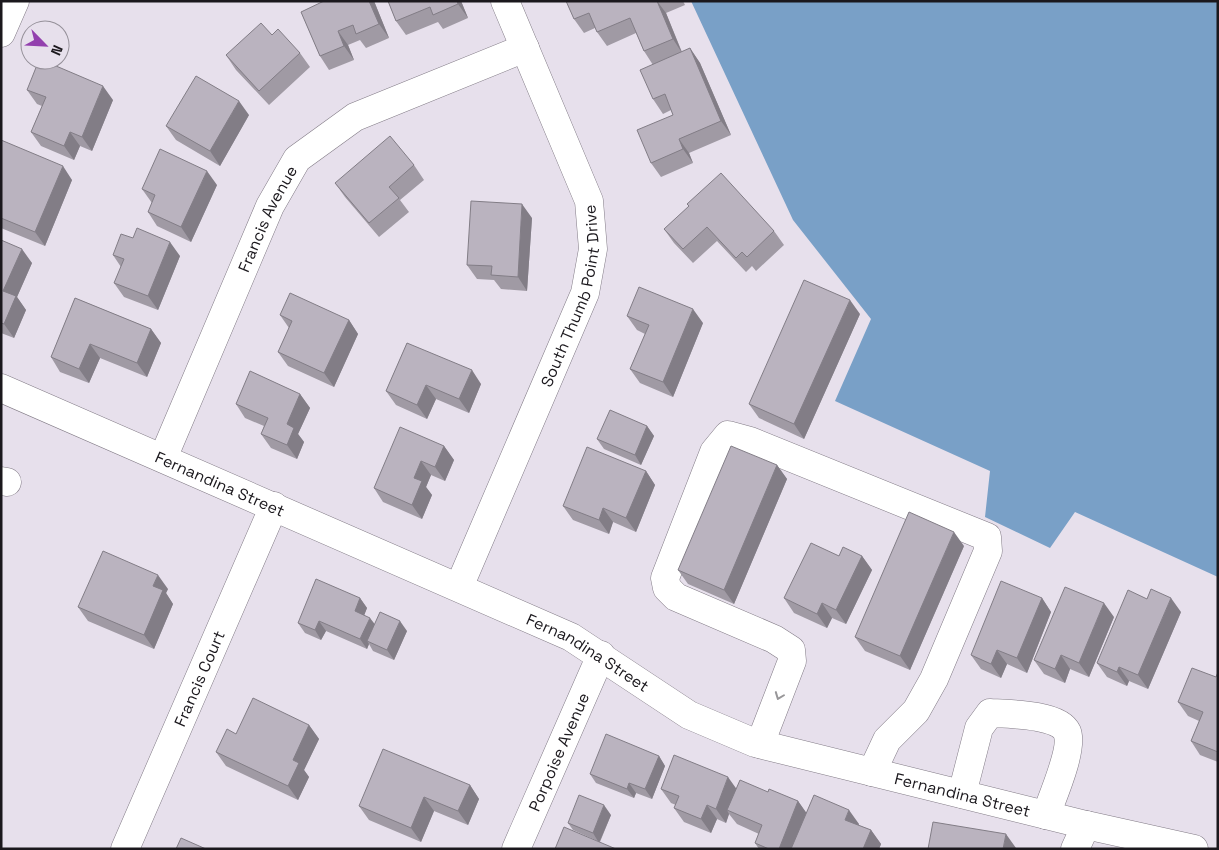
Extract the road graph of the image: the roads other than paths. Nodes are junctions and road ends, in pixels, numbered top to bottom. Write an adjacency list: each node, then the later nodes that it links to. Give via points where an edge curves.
1 (15, 1): 3 (street)
2 (506, 1): 4 (street, South Thumb Point Drive)
3 (1, 34)
4 (525, 48): 6 (street, Francis Avenue, via 355,117 297,159 270,206); 8 (street, South Thumb Point Drive, via 589,201 593,249 585,294)
5 (1, 388): 6 (street, Fernandina Street)
6 (162, 458): 7 (street, Fernandina Street)
7 (274, 506): 8 (street, Fernandina Street); 15 (street, Francis Court)
8 (459, 587): 9 (street, Fernandina Street)
9 (601, 655): 10 (street, Fernandina Street, via 689,714); 16 (street, Porpoise Avenue)
10 (760, 744): 11 (street, Fernandina Street); 11 (street, one-way to 10, via 887,740 916,711 934,678 988,551 987,538 750,441 728,435 714,452 665,578 667,588 676,597 774,639 790,650 792,661)
11 (872, 772): 12 (street, Fernandina Street)
12 (962, 794): 13 (street, Fernandina Street); 13 (street, via 979,728 990,713 1056,721 1067,732 1069,746)
13 (1046, 815): 14 (street, Fernandina Street)
14 (1080, 837): 17 (street, Fernandina Street)
15 (125, 849)
16 (516, 849)
17 (1194, 849)

